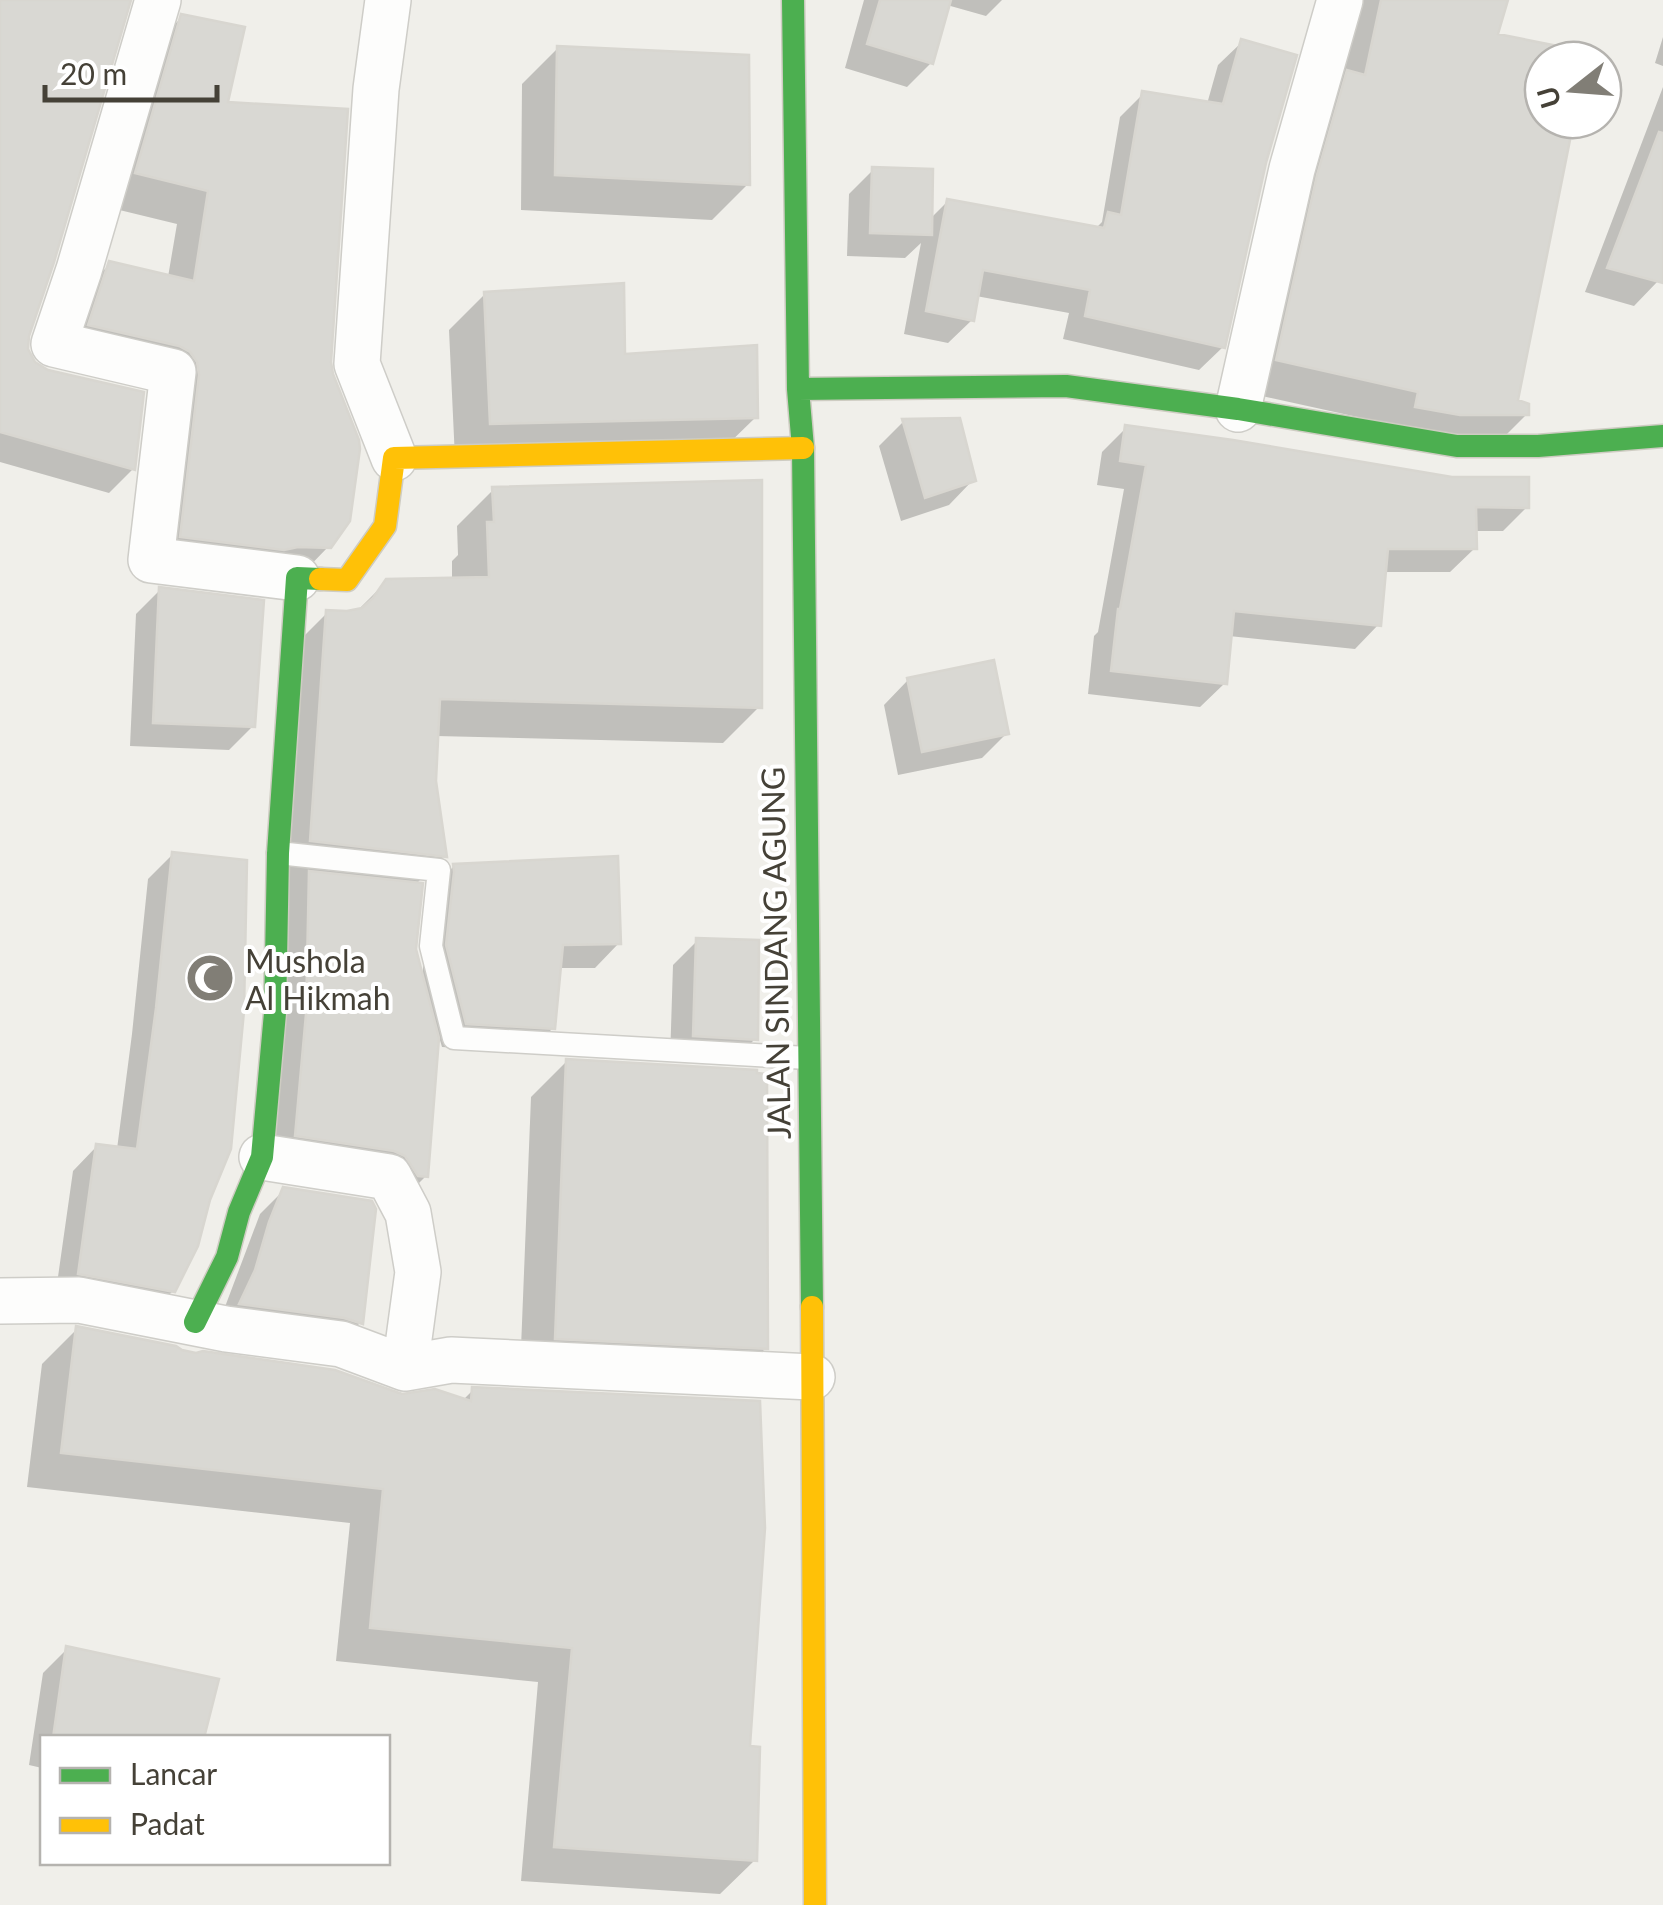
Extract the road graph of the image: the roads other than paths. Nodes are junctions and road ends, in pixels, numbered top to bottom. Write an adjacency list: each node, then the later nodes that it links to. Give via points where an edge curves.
1 (158, 0): 10 (street, via 54,344 173,372 151,560)
2 (388, 0): 9 (street, via 358,364)
3 (793, 0): 5 (street, JALAN SINDANG AGUNG)
4 (1340, 0): 6 (street, via 1292,169)
5 (798, 390): 6 (street, via 1066,386); 8 (street, JALAN SINDANG AGUNG)
6 (1238, 409): 7 (street, via 1457,446)
7 (1663, 436)
8 (803, 448): 9 (street); 12 (street, JALAN SINDANG AGUNG)
9 (394, 458): 10 (street, via 385,526 347,580)
10 (297, 578): 11 (street)
11 (278, 854): 12 (lane, via 438,870 431,946 454,1038); 13 (street, via 276,1013)
12 (808, 1058): 17 (street, JALAN SINDANG AGUNG)
13 (262, 1157): 15 (street); 16 (street, via 389,1177 408,1213 418,1272)
14 (0, 1301): 15 (street, via 79,1300)
15 (195, 1322): 16 (street, via 341,1344)
16 (405, 1368): 17 (street, via 451,1360)
17 (812, 1377): 18 (street, JALAN SINDANG AGUNG)
18 (815, 1905)

